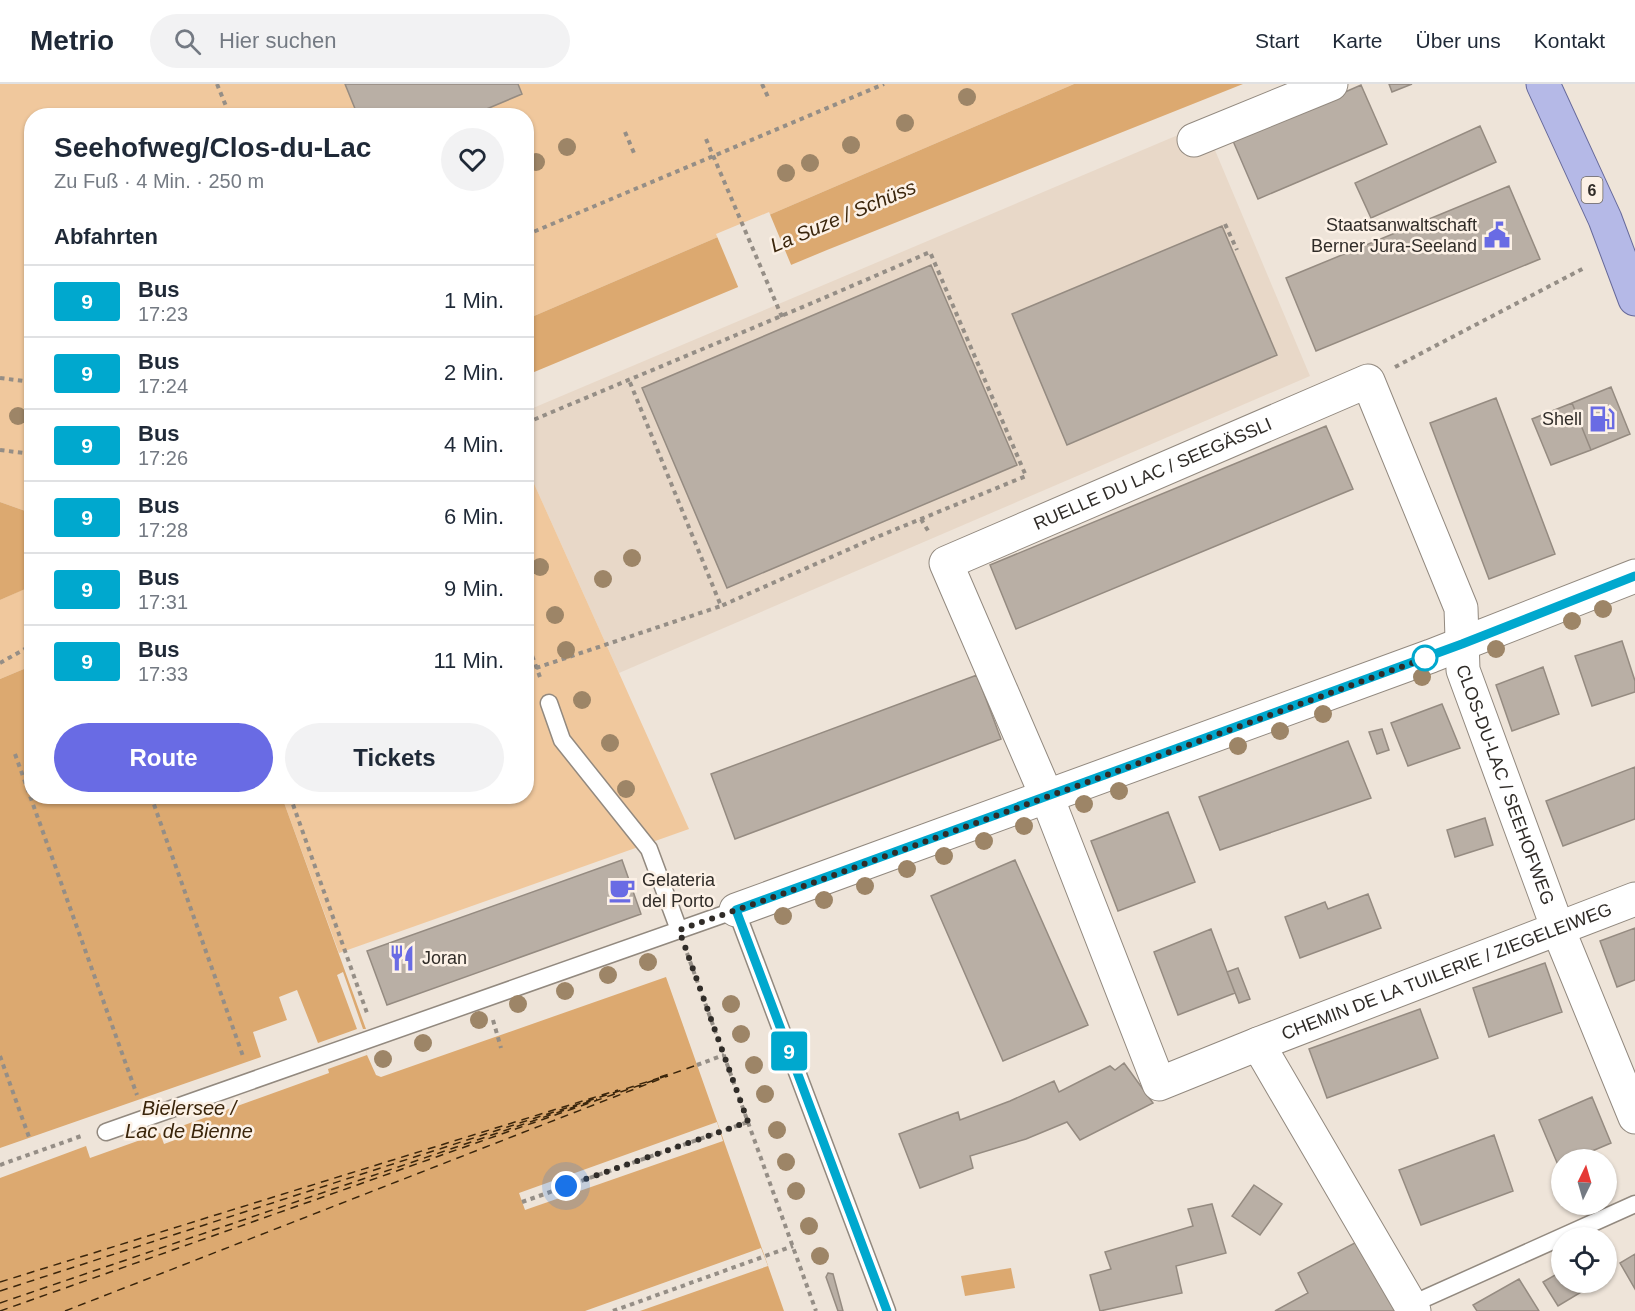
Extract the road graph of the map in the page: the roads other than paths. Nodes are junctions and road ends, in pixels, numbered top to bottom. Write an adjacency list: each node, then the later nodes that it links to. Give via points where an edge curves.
1 (1332, 84): 3 (street)
2 (1543, 84): 4 (main road, 6)
3 (1194, 140)
4 (1626, 248): 5 (main road, 6)
5 (1635, 299)
6 (1368, 381): 8 (street, CLOS-DU-LAC / SEEHOFWEG, via 1461,608); 10 (street, RUELLE DU LAC / SEEGÄSSLI, via 946,562)
7 (1635, 576): 8 (street)
8 (1462, 644): 10 (street); 13 (street, CLOS-DU-LAC / SEEHOFWEG, via 1463,670)
9 (549, 703): 14 (lane, via 562,740 649,849)
10 (1047, 797): 12 (street); 15 (street, CHEMIN DE LA TUILERIE / ZIEGELEIWEG, via 1159,1084)
11 (1635, 899): 13 (street, CHEMIN DE LA TUILERIE / ZIEGELEIWEG)
12 (736, 910): 14 (lane); 20 (lane)
13 (1558, 929): 15 (street, CHEMIN DE LA TUILERIE / ZIEGELEIWEG); 16 (street, CLOS-DU-LAC / SEEHOFWEG)
14 (679, 930): 17 (lane)
15 (1258, 1044): 19 (street)
16 (1635, 1118)
17 (105, 1132)
18 (1635, 1204): 19 (lane)
19 (1412, 1308)
20 (887, 1311)

